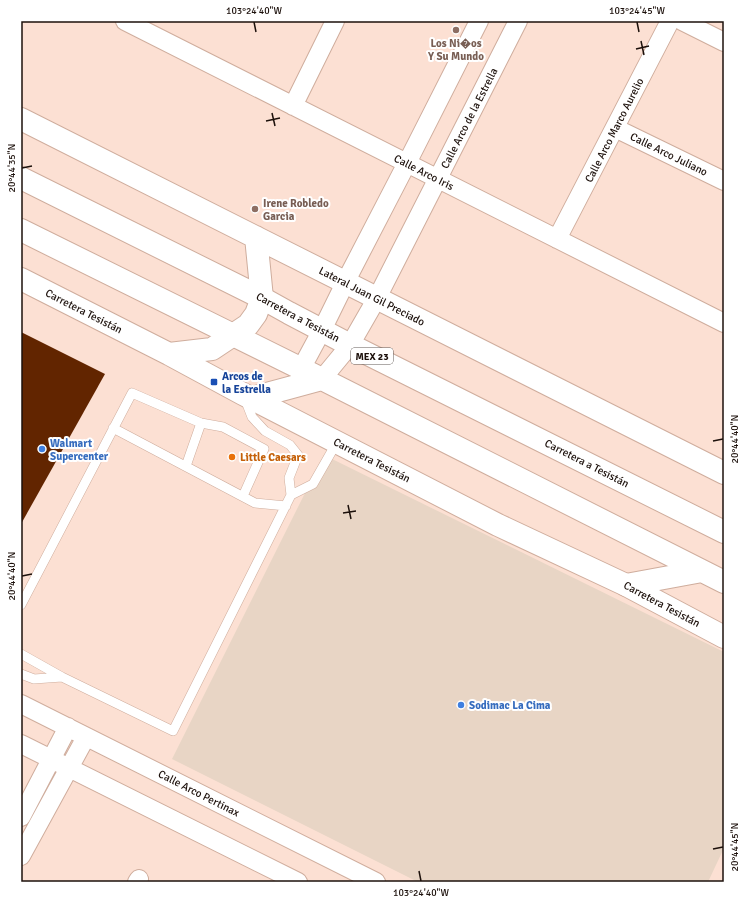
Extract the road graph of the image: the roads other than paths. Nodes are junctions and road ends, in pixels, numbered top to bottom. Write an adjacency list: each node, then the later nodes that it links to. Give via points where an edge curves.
1 (125, 21): 8 (street, Calle Arco Iris)
2 (335, 21): 8 (street)
3 (479, 21): 11 (street)
4 (518, 21): 13 (street, Calle Arco de la Estrella)
5 (670, 21): 10 (street, Calle Arco Marco Aurelio)
6 (682, 21): 7 (street)
7 (724, 42)
8 (293, 106): 11 (street, Calle Arco Iris)
9 (21, 119): 16 (main road, Lateral Juan Gil Preciado)
10 (615, 128): 14 (street, Calle Arco Juliano); 17 (street, Calle Arco Marco Aurelio)
11 (407, 163): 13 (street, Calle Arco Iris); 19 (street)
12 (21, 178): 20 (main road, Carretera a Tesistán / MEX 23)
13 (438, 179): 17 (street, Calle Arco Iris); 21 (street, Calle Arco de la Estrella)
14 (724, 180)
15 (21, 230): 24 (main road)
16 (256, 237): 19 (main road, Lateral Juan Gil Preciado); 20 (main road)
17 (557, 239): 22 (street, Calle Arco Iris)
18 (21, 279): 26 (main road, Carretera Tesistán)
19 (346, 283): 21 (main road, Lateral Juan Gil Preciado); 23 (street)
20 (262, 298): 23 (main road, Carretera a Tesistán / MEX 23); 24 (main road, via 256,314 248,325)
21 (377, 298): 25 (street, Calle Arco de la Estrella); 34 (main road, Lateral Juan Gil Preciado)
22 (724, 323)
23 (322, 330): 25 (main road, Carretera a Tesistán / MEX 23); 27 (street)
24 (234, 335): 26 (main road, via 212,349); 27 (main road)
25 (350, 345): 28 (street, Calle Arco de la Estrella); 38 (main road, Carretera a Tesistán / MEX 23)
26 (168, 354): 29 (main road, Carretera Tesistán)
27 (301, 369): 28 (main road)
28 (322, 379): 29 (main road); 39 (main road)
29 (247, 396): 32 (main road, Carretera Tesistán); 35 (lane, via 252,416 264,431 290,446 298,455 289,478)
30 (201, 423): 31 (lane, via 132,393); 33 (lane); 36 (lane, via 223,427 264,449)
31 (113, 428): 33 (lane); 42 (lane)
32 (337, 442): 35 (lane, via 313,484); 41 (main road, Carretera Tesistán, via 498,525)
33 (186, 466): 36 (lane)
34 (724, 473)
35 (291, 495): 37 (lane)
36 (243, 496): 37 (lane, via 255,503)
37 (286, 506): 46 (lane, via 173,731)
38 (724, 532)
39 (702, 571): 40 (main road); 41 (main road)
40 (724, 582)
41 (626, 585): 43 (main road, Carretera Tesistán)
42 (21, 605)
43 (724, 637)
44 (21, 654): 46 (lane)
45 (21, 674): 46 (lane, via 34,679)
46 (62, 677)
47 (21, 704): 48 (street, Calle Arco Pertinax)
48 (68, 727): 49 (street, Calle Arco Pertinax); 51 (street)
49 (86, 736): 52 (street); 58 (street, Calle Arco Pertinax)
50 (21, 744): 51 (street)
51 (51, 759): 52 (street); 53 (street)
52 (69, 768): 54 (street); 57 (street)
53 (36, 788): 54 (street); 55 (street)
54 (53, 797): 56 (street)
55 (21, 817)
56 (21, 856)
57 (298, 882)
58 (376, 882)

